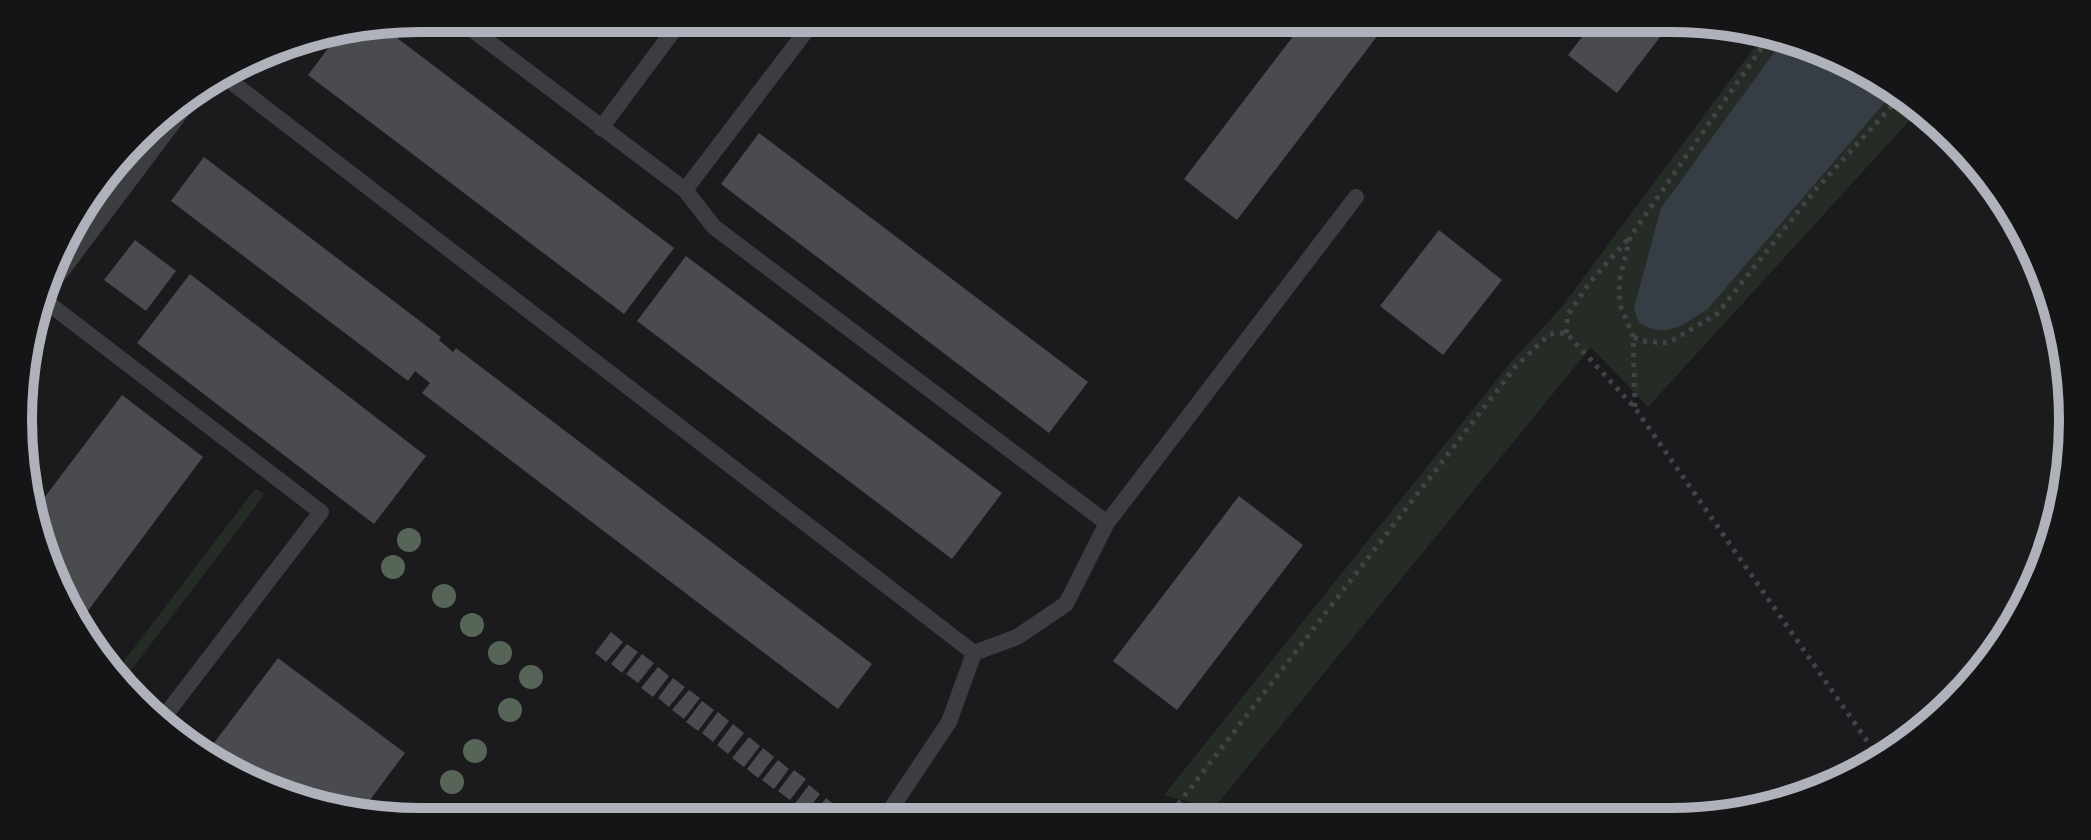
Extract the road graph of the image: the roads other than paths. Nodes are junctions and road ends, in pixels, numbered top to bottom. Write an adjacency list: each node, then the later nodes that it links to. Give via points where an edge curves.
1 (475, 32): 6 (lane)
2 (673, 32): 6 (lane)
3 (805, 32): 7 (lane)
4 (231, 81): 12 (lane)
5 (177, 118): 9 (lane)
6 (601, 128): 7 (lane)
7 (685, 190): 11 (lane, via 714,227)
8 (1356, 197): 11 (lane)
9 (63, 268)
10 (50, 305): 13 (lane, via 321,512)
11 (1107, 523): 12 (lane, via 1066,604 1017,637)
12 (974, 653): 14 (lane, via 949,722)
13 (166, 714)
14 (891, 808)

